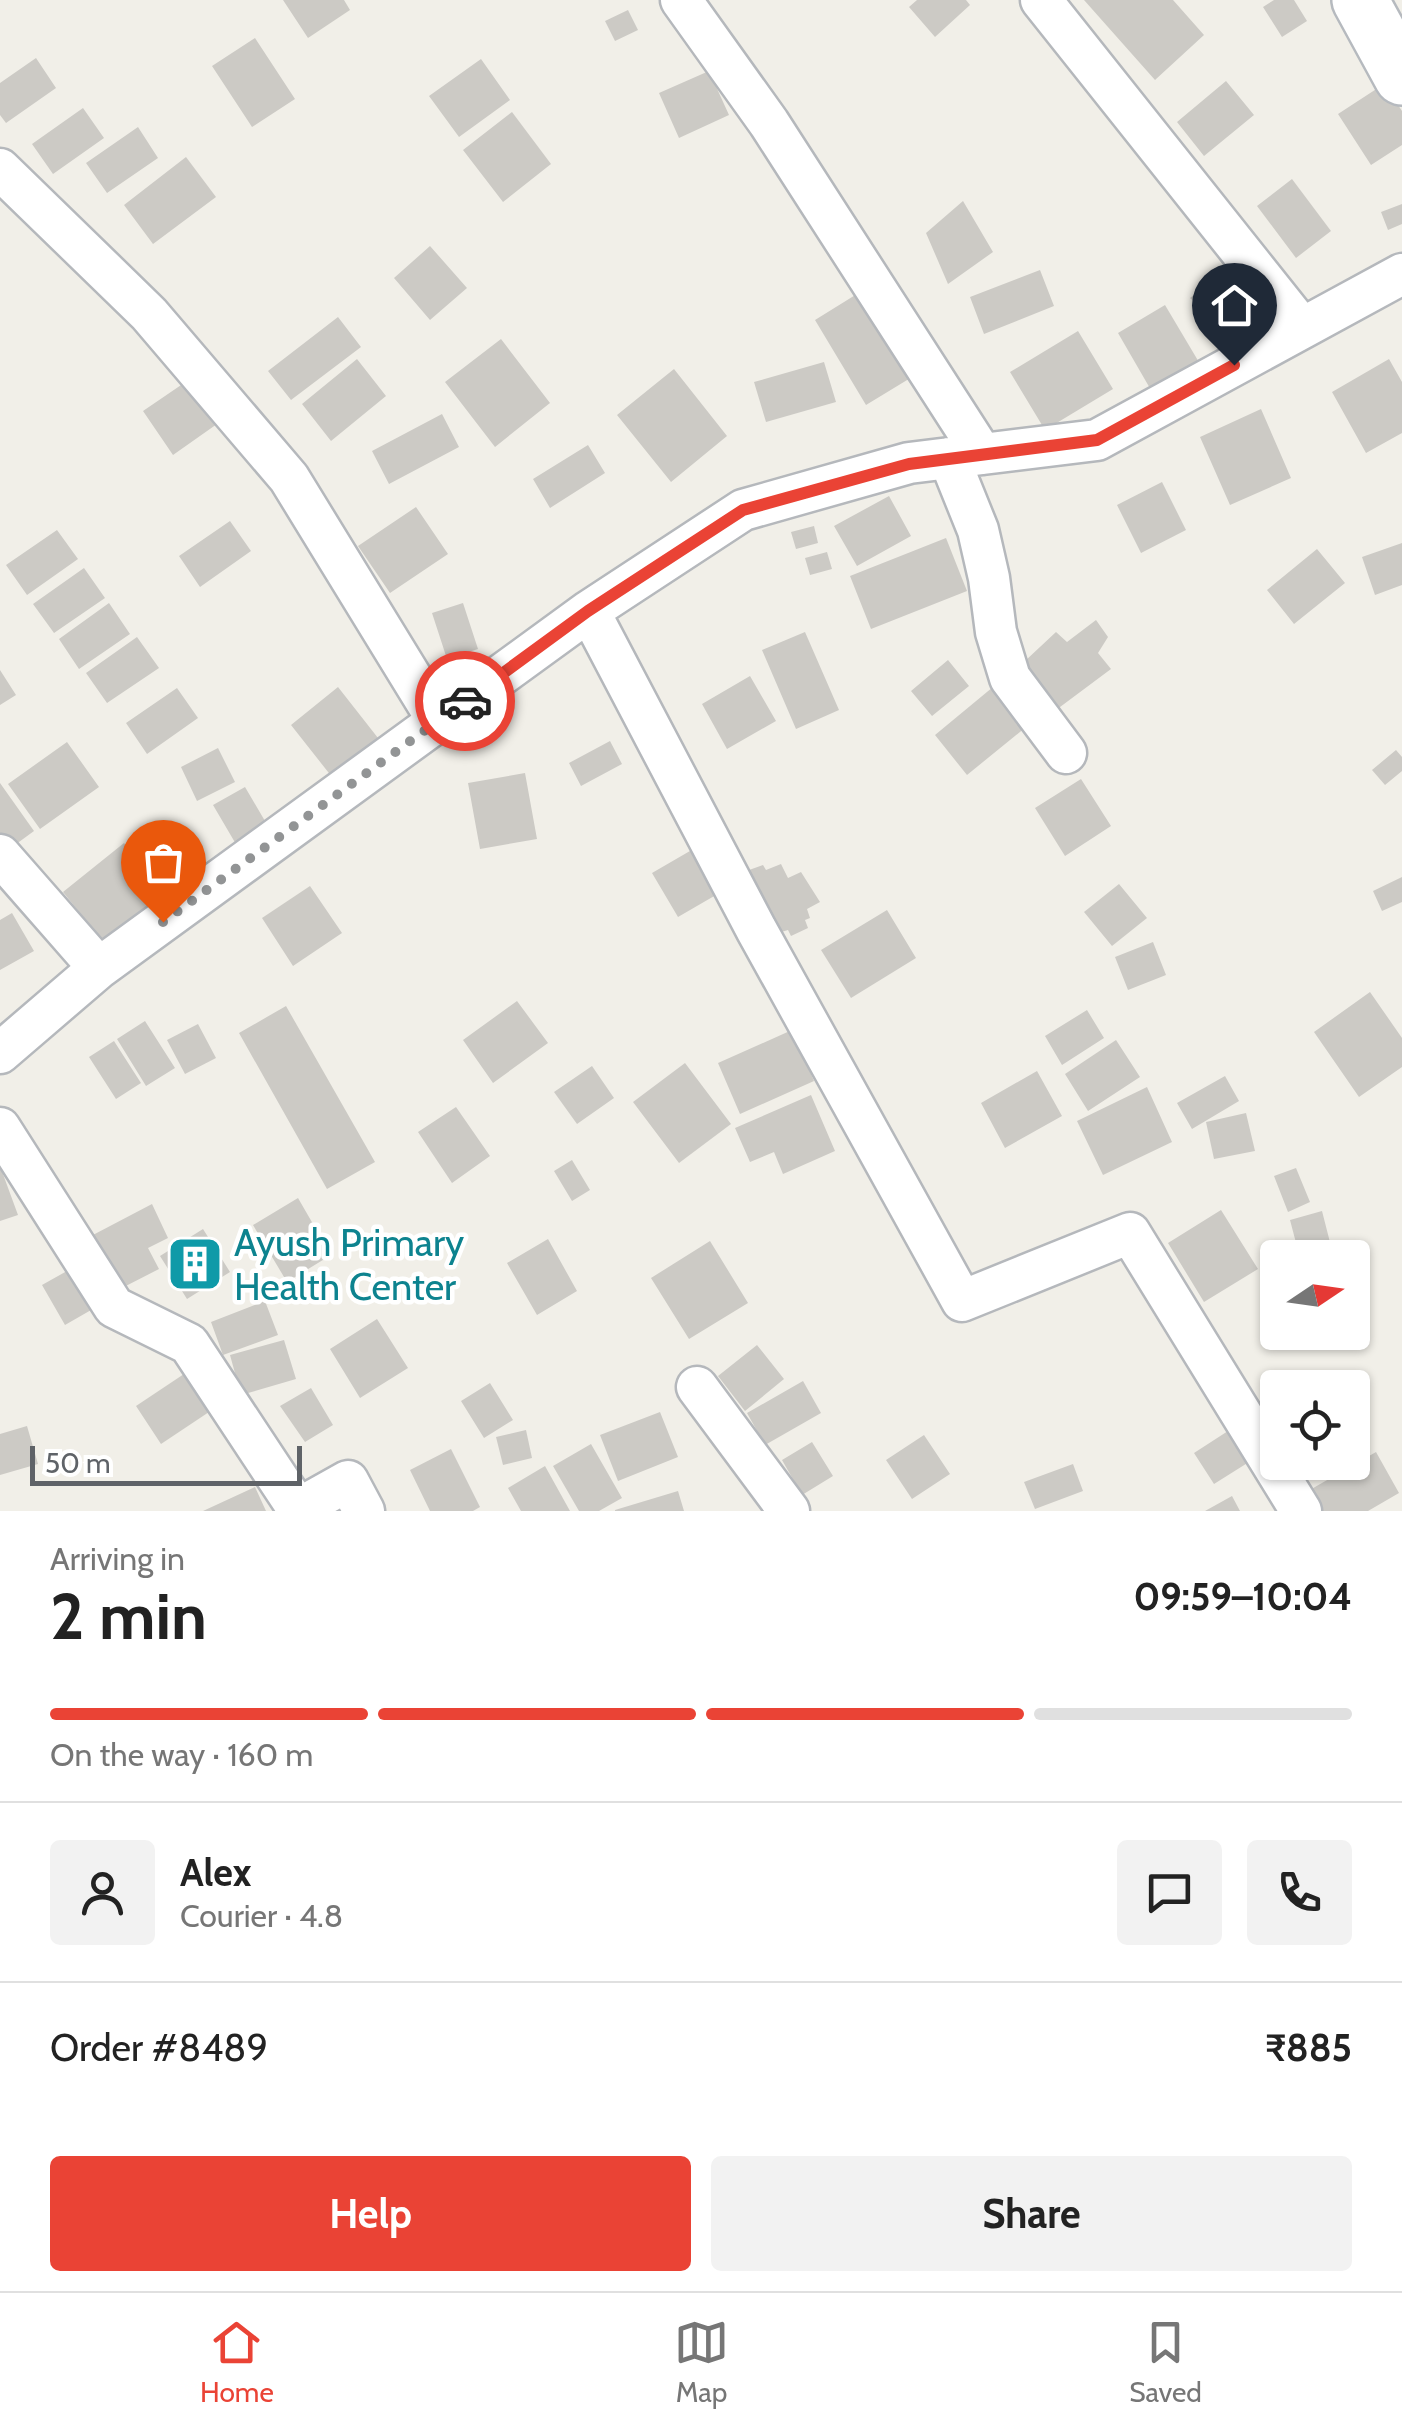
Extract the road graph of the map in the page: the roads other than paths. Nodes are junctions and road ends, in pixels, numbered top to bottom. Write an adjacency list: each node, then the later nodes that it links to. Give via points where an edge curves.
1 (681, 0): 8 (street, via 769,123)
2 (1041, 0): 7 (street)
3 (1360, 0): 4 (main road)
4 (1402, 77)
5 (0, 169): 10 (street, via 149,314 289,478)
6 (1402, 274): 7 (street)
7 (1302, 328): 8 (street, via 1097,440)
8 (966, 456): 9 (street, via 909,464 743,510); 11 (street, via 1010,678)
9 (588, 611): 10 (street); 20 (street, via 962,1302 1130,1233)
10 (438, 721): 13 (street)
11 (1066, 753)
12 (0, 855): 13 (street)
13 (99, 968): 14 (street)
14 (0, 1052)
15 (0, 1128): 17 (street, via 114,1308 188,1344)
16 (697, 1386): 19 (street)
17 (297, 1510): 18 (street, via 348,1480)
18 (364, 1511)
19 (789, 1511)
20 (1301, 1511)

